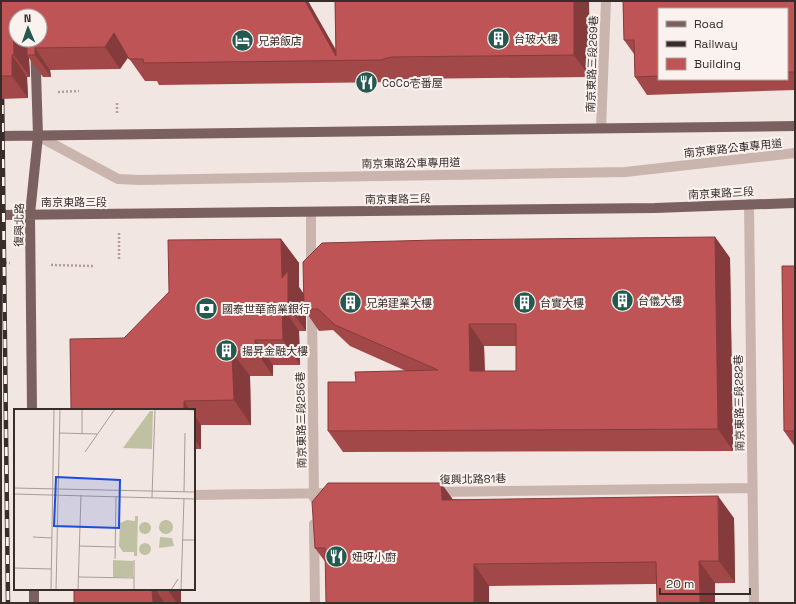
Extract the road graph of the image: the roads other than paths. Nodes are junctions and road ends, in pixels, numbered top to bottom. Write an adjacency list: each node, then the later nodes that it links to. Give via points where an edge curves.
1 (606, 1): 4 (street, 南京東路三段269巷)
2 (35, 48): 6 (main road, 復興北路)
3 (795, 126): 4 (main road)
4 (602, 128): 6 (main road)
5 (1, 136): 6 (main road)
6 (38, 136): 7 (street, 南京東路公車專用道, via 118,179 140,180 625,172); 11 (main road, 復興北路)
7 (795, 153)
8 (795, 203): 9 (main road, 南京東路三段)
9 (749, 204): 10 (main road, 南京東路三段, via 655,208); 16 (street, 南京東路三段282巷)
10 (311, 212): 11 (main road, 南京東路三段); 13 (street)
11 (30, 214): 12 (main road, 南京東路三段); 15 (main road, 復興北路)
12 (1, 215)
13 (311, 274)
14 (312, 298): 18 (street, 南京東路三段256巷)
15 (32, 409)
16 (752, 488): 17 (street, 復興北路81巷); 24 (street, 南京東路三段282巷)
17 (426, 492)
18 (314, 493): 19 (street); 20 (street); 23 (street, 南京東路三段256巷)
19 (346, 493)
20 (195, 495)
21 (34, 590): 22 (main road)
22 (34, 603)
23 (315, 603)
24 (754, 603)

